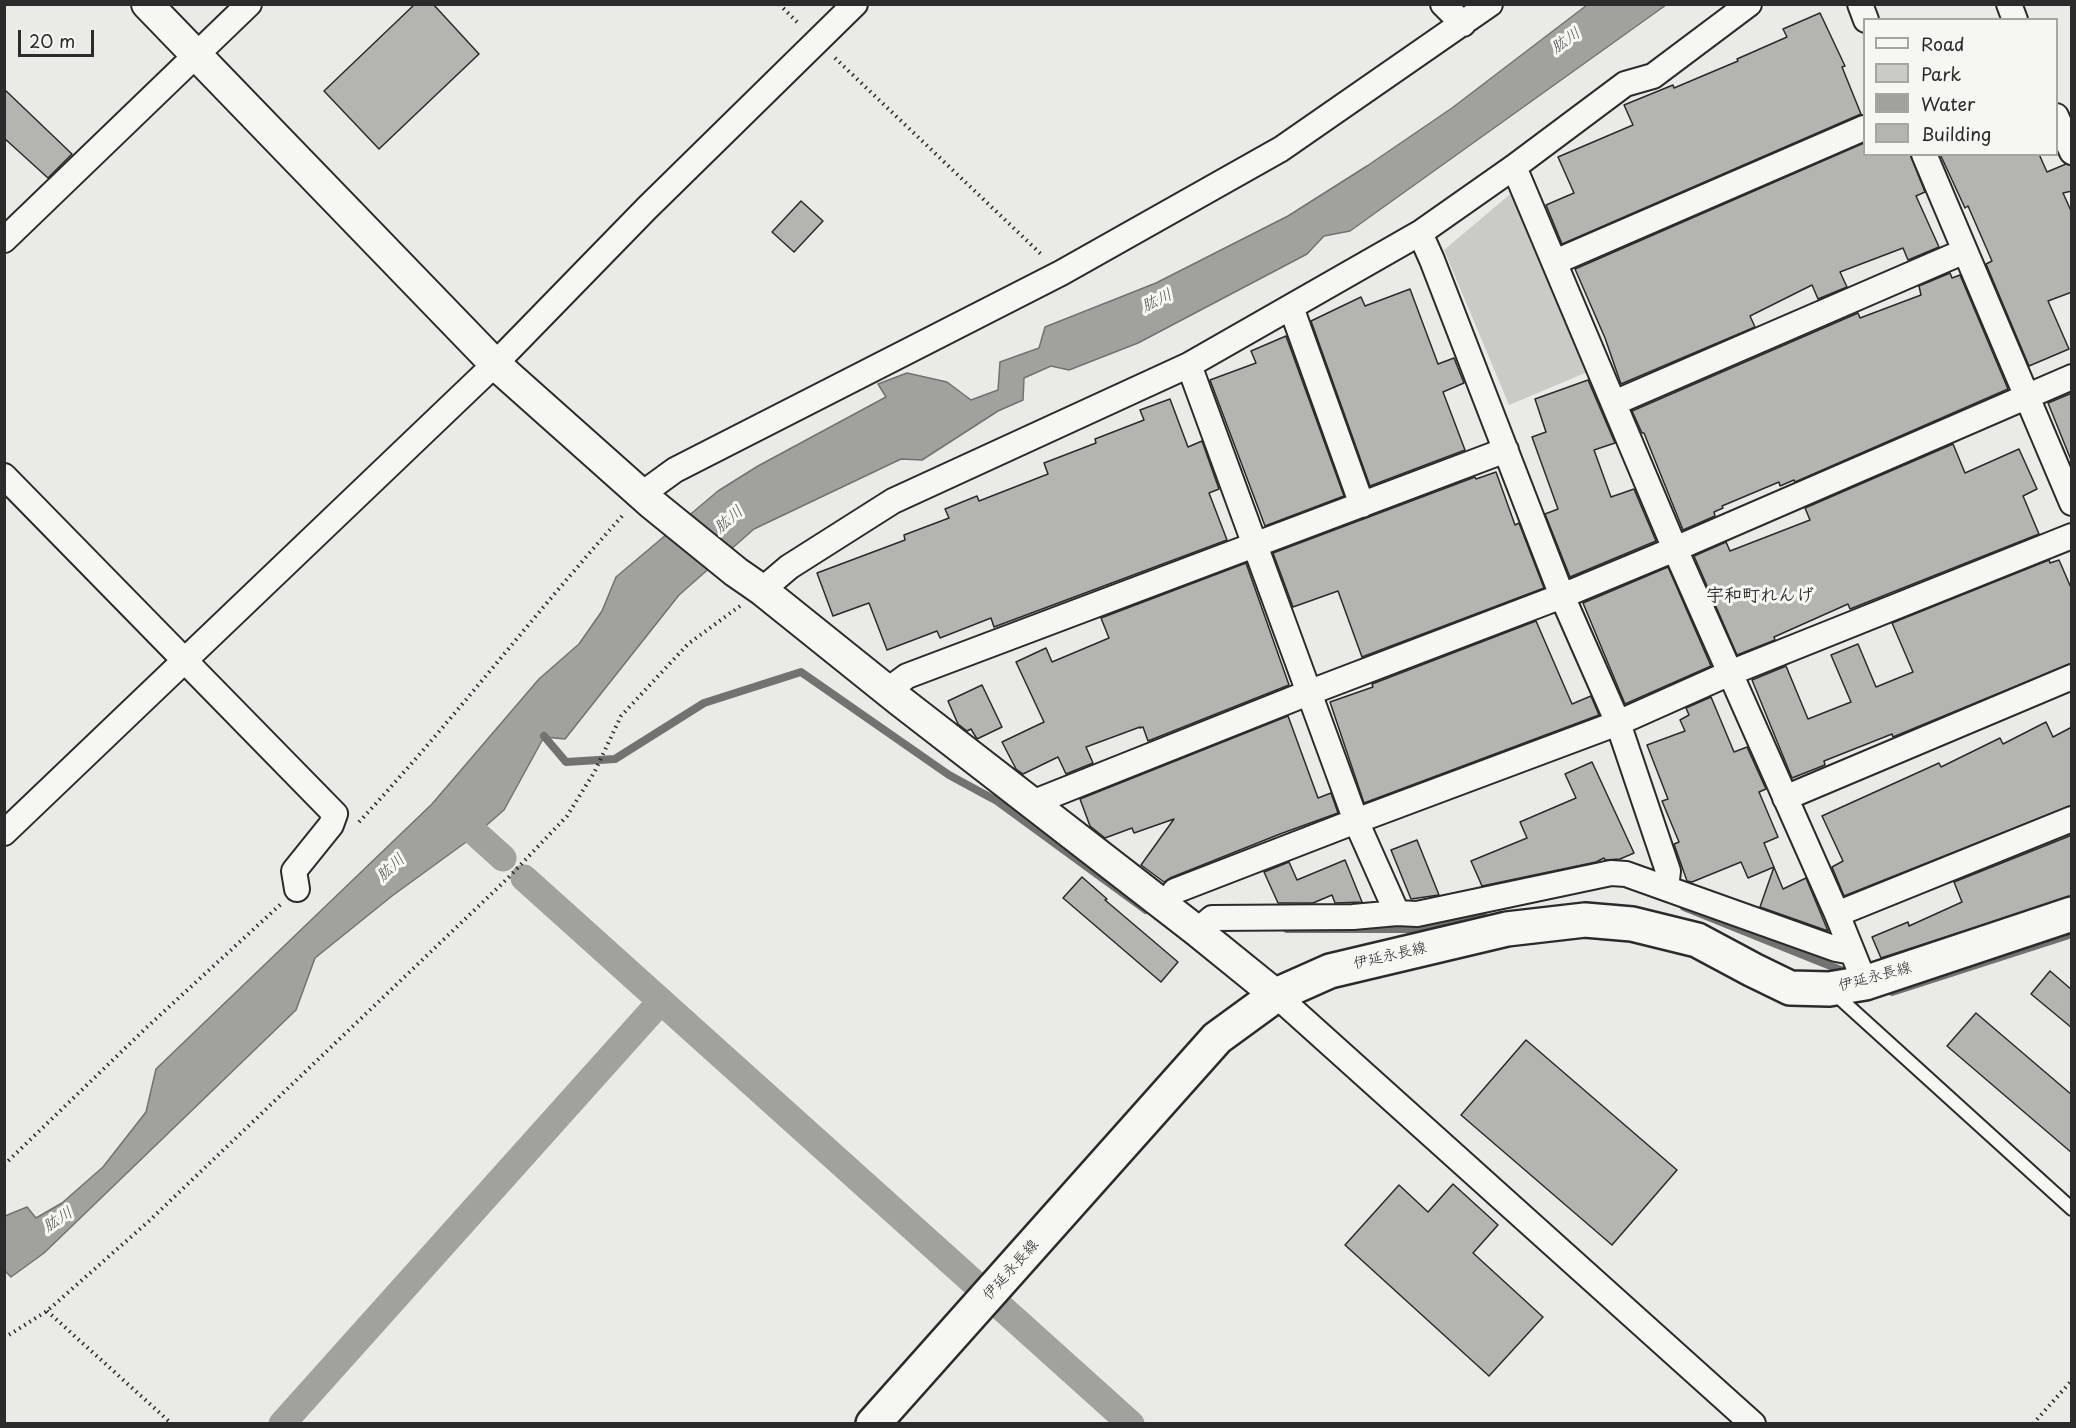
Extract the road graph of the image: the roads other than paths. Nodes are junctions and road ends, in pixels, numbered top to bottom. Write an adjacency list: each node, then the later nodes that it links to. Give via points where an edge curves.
1 (147, 4): 8 (street)
2 (249, 4): 8 (street)
3 (855, 4): 19 (street)
4 (1443, 4): 7 (street)
5 (1490, 4): 7 (street)
6 (1749, 4): 13 (street, via 1653,75 1625,84)
7 (1463, 24): 26 (street, via 1281,148 1060,273 675,470)
8 (196, 56): 15 (street); 19 (street)
9 (2058, 120): 11 (street)
10 (1863, 128): 17 (street)
11 (2072, 152)
12 (1925, 156): 16 (street)
13 (1514, 167): 14 (street); 17 (street)
14 (1420, 233): 18 (street); 24 (street)
15 (4, 240)
16 (1965, 251): 22 (street); 23 (street)
17 (1555, 262): 23 (street)
18 (1291, 307): 20 (street); 28 (street)
19 (495, 364): 26 (street); 34 (street)
20 (1189, 365): 30 (street); 32 (street, via 893,501 789,567)
21 (2072, 377): 22 (street)
22 (2027, 397): 27 (street); 31 (street)
23 (1614, 403): 31 (street)
24 (1506, 450): 28 (street); 33 (street)
25 (4, 476): 34 (street)
26 (646, 498): 32 (street)
27 (2072, 503)
28 (1362, 505): 30 (street)
29 (2072, 536): 35 (street)
30 (1254, 546): 37 (street, via 907,676); 38 (street)
31 (1675, 549): 33 (street); 35 (street)
32 (762, 590): 37 (street)
33 (1562, 596): 38 (street); 39 (street)
34 (183, 661): 44 (street); 46 (street, via 335,814 331,825 294,871)
35 (1730, 673): 39 (street); 40 (street)
36 (2072, 677): 40 (street)
37 (888, 690): 41 (street)
38 (1308, 693): 41 (street); 43 (street)
39 (1618, 723): 43 (street); 45 (street, via 1668,870)
40 (1785, 798): 49 (street)
41 (1032, 802): 47 (street)
42 (2072, 819): 49 (street)
43 (1356, 821): 47 (street, via 1175,891); 48 (street)
44 (4, 833)
45 (1666, 888): 48 (street, via 1611,873 1417,914); 52 (street)
46 (297, 889)
47 (1164, 905): 51 (street)
48 (1397, 914): 51 (street, via 1212,918)
49 (1837, 914): 52 (street)
50 (2072, 914): 53 (main road, 伊延永長線)
51 (1197, 931): 55 (street)
52 (1852, 952): 53 (street)
53 (1865, 983): 54 (main road, 伊延永長線)
54 (1829, 989): 55 (main road, 伊延永長線, via 1790,988 1696,940 1632,924 1586,920 1508,929 1355,964); 56 (lane)
55 (1276, 996): 57 (main road, 伊延永長線, via 1217,1038); 58 (street)
56 (2072, 1209)
57 (873, 1424)
58 (1754, 1424)

